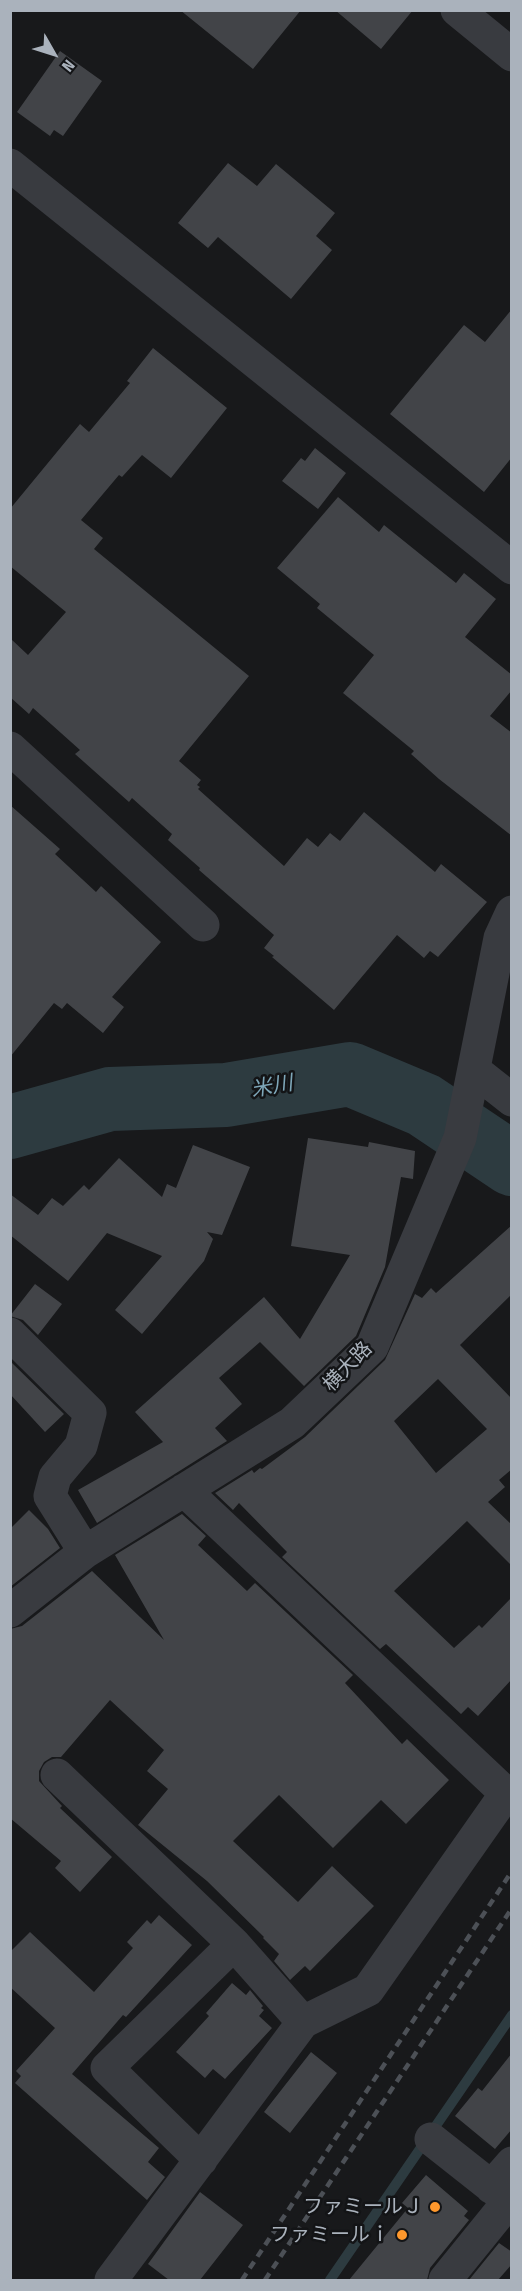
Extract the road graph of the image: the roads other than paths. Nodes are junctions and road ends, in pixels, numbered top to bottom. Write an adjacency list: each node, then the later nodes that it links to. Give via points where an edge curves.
1 (457, 10): 2 (street)
2 (512, 55)
3 (10, 165): 4 (street)
4 (512, 568)
5 (10, 747): 7 (street)
6 (512, 912): 8 (street, 横大路, via 500,938)
7 (203, 925)
8 (472, 1077): 9 (street); 11 (street, 横大路, via 460,1138 372,1347 292,1423)
9 (512, 1100)
10 (10, 1334): 12 (street, via 90,1413 81,1446 55,1477 50,1496)
11 (183, 1490): 12 (street, 横大路); 15 (street)
12 (85, 1552): 13 (street, 横大路)
13 (10, 1611)
14 (57, 1775): 16 (street)
15 (508, 1797): 17 (street, via 368,1990)
16 (234, 1944): 17 (street); 19 (street, via 106,2068)
17 (303, 2022): 19 (street)
18 (431, 2139): 20 (street)
19 (201, 2160): 21 (street)
20 (506, 2189): 22 (street)
21 (111, 2280)
22 (445, 2280)

